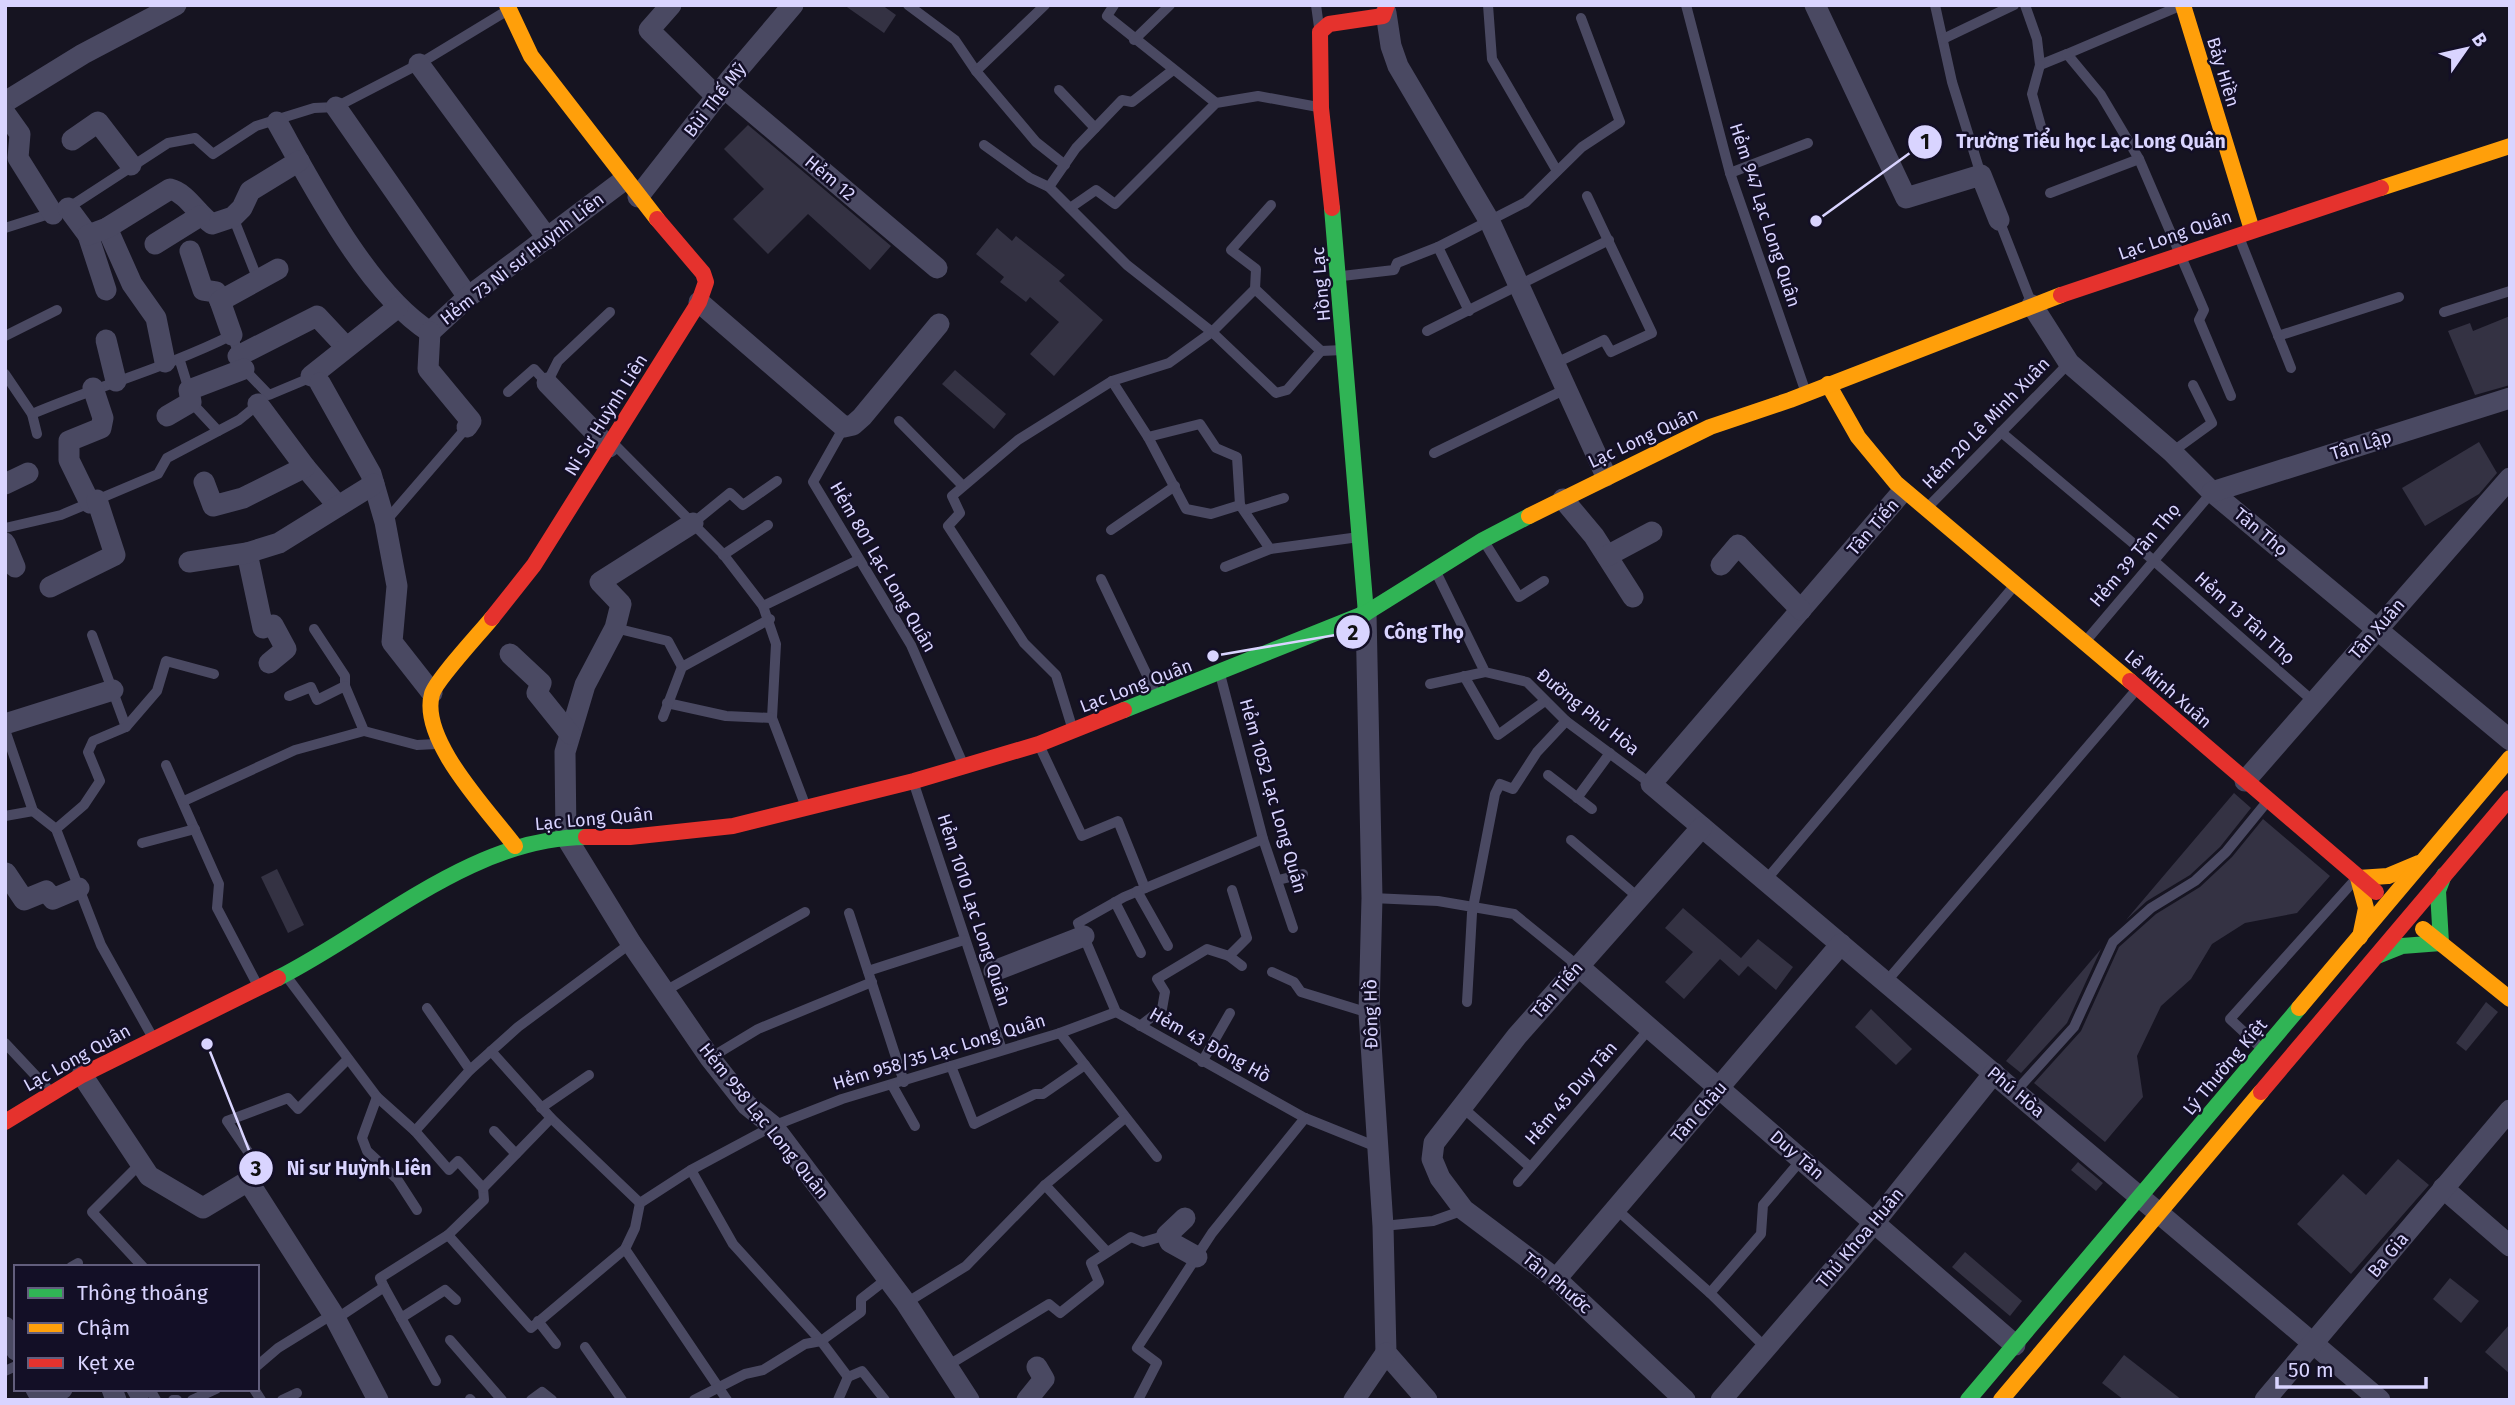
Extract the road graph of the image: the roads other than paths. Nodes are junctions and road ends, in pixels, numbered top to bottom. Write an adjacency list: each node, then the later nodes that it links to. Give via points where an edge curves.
1 (176, 5): 29 (street)
2 (671, 5): 28 (street, Hẻm 12, via 649,30)
3 (793, 5): 28 (street, Bùi Thế Mỹ)
4 (908, 5): 26 (lane, via 955,40)
5 (1045, 5): 26 (lane)
6 (1114, 5): 21 (lane, via 1107,16)
7 (1170, 5): 21 (lane)
8 (1316, 5): 19 (lane)
9 (1488, 5): 45 (lane, via 1492,59)
10 (1686, 5): 46 (lane, Hẻm 947 Lạc Long Quân)
11 (1815, 5): 47 (street, via 1906,198)
12 (1935, 5): 20 (lane)
13 (2014, 5): 20 (lane)
14 (2025, 5): 24 (lane)
15 (2183, 5): 22 (lane); 62 (main road, Bảy Hiền)
16 (508, 7): 23 (lane); 48 (main road, Ni Sư Huỳnh Liên, via 531,56)
17 (1387, 9): 19 (main road, via 1379,18 1329,24); 59 (street, via 1398,66)
18 (1581, 18): 45 (lane, via 1620,122 1583,146)
19 (1320, 32): 32 (main road, Hồng Lạc)
20 (1943, 39): 47 (lane)
21 (1134, 40): 25 (lane)
22 (2067, 54): 24 (lane); 41 (lane, via 2101,95)
23 (419, 64): 31 (lane); 63 (street)
24 (2040, 65): 36 (lane, via 2032,94)
25 (1172, 70): 30 (lane); 35 (lane, via 1132,102 1122,100)
26 (976, 71): 44 (lane, via 1036,142)
27 (1059, 90): 35 (lane)
28 (720, 93): 52 (street, Bùi Thế Mỹ); 69 (street, Hẻm 12)
29 (5, 102)
30 (1216, 103): 32 (lane, via 1258,96); 54 (lane, via 1115,204 1096,190)
31 (336, 107): 34 (lane, via 314,108); 77 (street)
32 (1321, 108): 71 (main road, Hồng Lạc)
33 (5, 113): 55 (street, via 20,134 18,158)
34 (277, 121): 42 (street, Hẻm 73 Ni sư Huỳnh Liên); 43 (lane, via 256,126 213,154 195,138 168,143)
35 (1095, 128): 44 (lane)
36 (2044, 137)
37 (72, 140): 43 (street, via 99,122)
38 (1808, 144): 46 (lane)
39 (984, 145): 49 (lane)
40 (2510, 146): 62 (main road, Lạc Long Quân)
41 (2139, 159): 50 (lane); 68 (lane)
42 (299, 161): 57 (street, via 250,191); 82 (street, Hẻm 73 Ni sư Huỳnh Liên, via 325,206)
43 (131, 165): 55 (lane)
44 (1065, 165): 49 (lane)
45 (1557, 171): 59 (lane, via 1526,202)
46 (1730, 173): 114 (lane, Hẻm 947 Lạc Long Quân)
47 (1981, 175): 58 (street)
48 (624, 180): 52 (main road, Ni Sư Huỳnh Liên); 63 (street, Hẻm 73 Ni sư Huỳnh Liên)
49 (1049, 187): 54 (lane)
50 (2050, 193)
51 (1587, 196): 64 (lane)
52 (638, 197): 80 (main road, Ni Sư Huỳnh Liên, via 703,273 706,282)
53 (1271, 205): 74 (lane, via 1231,250 1255,269)
54 (1070, 208): 90 (lane, via 1127,265)
55 (60, 211): 60 (lane); 61 (street)
56 (200, 215): 57 (street, via 212,224); 61 (street, via 180,192 170,190); 65 (street)
57 (233, 217): 72 (lane)
58 (1999, 220): 81 (lane)
59 (1490, 222): 66 (lane); 73 (street)
60 (5, 228)
61 (98, 232): 75 (street); 98 (street, via 156,318)
62 (2245, 232): 68 (main road, Lạc Long Quân); 93 (lane)
63 (548, 239): 77 (street, Hẻm 73 Ni sư Huỳnh Liên)
64 (1609, 240): 73 (lane); 100 (lane, via 1652,333 1611,352 1604,340)
65 (155, 244)
66 (1438, 247): 71 (lane, via 1397,263 1394,270); 84 (lane)
67 (190, 251): 79 (street, via 203,290 216,292)
68 (2179, 255): 81 (main road, Lạc Long Quân); 116 (lane, via 2204,310 2199,320)
69 (937, 268)
70 (278, 269): 72 (street)
71 (1340, 276): 96 (main road, Hồng Lạc)
72 (258, 279): 79 (street)
73 (1520, 285): 84 (lane); 100 (street)
74 (1255, 289): 90 (lane); 97 (lane)
75 (106, 290)
76 (2510, 291): 86 (lane)
77 (468, 297): 89 (street, Hẻm 73 Ni sư Huỳnh Liên)
78 (2399, 297): 93 (lane)
79 (220, 301): 92 (street)
80 (699, 302): 123 (street); 129 (main road, Ni Sư Huỳnh Liên)
81 (2032, 305): 101 (street, Tân Thọ); 108 (main road, Lạc Long Quân)
82 (398, 307): 89 (street, Hẻm 73 Ni sư Huỳnh Liên); 95 (street)
83 (57, 310): 91 (lane)
84 (1469, 311): 88 (lane)
85 (610, 312): 107 (lane, via 558,361)
86 (2444, 312)
87 (939, 324): 123 (street, via 862,417)
88 (1427, 331)
89 (430, 332): 124 (street, via 428,369 470,419)
90 (1212, 332): 97 (lane, via 1276,393 1287,390); 106 (lane, via 1169,363)
91 (5, 335)
92 (232, 335): 98 (lane); 99 (lane)
93 (2278, 336): 102 (lane)
94 (106, 340): 105 (street)
95 (346, 347): 99 (street, via 317,316); 104 (street)
96 (1346, 349): 97 (lane); 156 (main road, Hồng Lạc)
97 (1321, 351)
98 (172, 362): 105 (lane); 115 (lane)
99 (241, 362): 115 (street); 119 (lane)
100 (1556, 363): 111 (street)
101 (2068, 363): 126 (lane, Hẻm 20 Lê Minh Xuân); 130 (street, Tân Thọ)
102 (2291, 368)
103 (5, 374): 112 (lane)
104 (315, 379): 119 (lane); 139 (street)
105 (116, 381): 110 (lane)
106 (1112, 381): 128 (lane); 140 (lane, via 1018,440)
107 (547, 383): 113 (lane, via 534,369); 129 (street)
108 (1828, 384): 114 (main road, Lạc Long Quân); 142 (main road, Lê Minh Xuân, via 1863,444)
109 (2193, 385): 130 (lane, via 2212,423)
110 (93, 388): 120 (lane); 146 (street, via 103,418 101,428 69,441 69,460)
111 (1567, 388): 131 (lane); 134 (street)
112 (15, 390): 117 (lane); 120 (lane)
113 (508, 392)
114 (1806, 393): 134 (main road, Lạc Long Quân, via 1710,427)
115 (190, 396): 121 (street); 125 (lane)
116 (2231, 396)
117 (5, 397)
118 (2510, 398): 143 (street, Tân Lập)
119 (264, 399): 125 (lane); 132 (street)
120 (32, 414): 127 (lane)
121 (167, 416)
122 (899, 421): 140 (lane)
123 (844, 427): 162 (lane, Hẻm 801 Lạc Long Quân, via 813,482)
124 (467, 428): 150 (lane)
125 (218, 431): 146 (lane, via 167,458 158,474)
126 (2001, 432): 149 (lane, Hẻm 20 Lê Minh Xuân); 163 (lane, Hẻm 13 Tân Thọ)
127 (37, 434)
128 (1148, 437): 141 (lane); 148 (lane, via 1200,424 1216,448 1237,457)
129 (611, 445): 151 (lane); 194 (main road, Ni Sư Huỳnh Liên, via 534,565)
130 (2172, 452): 143 (street, Tân Thọ)
131 (1434, 453)
132 (305, 467): 137 (street, via 243,498 213,506); 147 (street)
133 (28, 473): 138 (street)
134 (1606, 477): 145 (main road, Lạc Long Quân)
135 (2510, 478): 180 (street, Tân Xuân)
136 (777, 481): 151 (lane, via 743,505 730,494)
137 (204, 482)
138 (5, 484)
139 (374, 484): 147 (street); 150 (street)
140 (962, 485): 207 (lane, via 952,496 960,513 948,526 1024,643 1056,675)
141 (1175, 485): 148 (lane, via 1186,509 1211,514); 154 (lane)
142 (1902, 492): 149 (main road, Lê Minh Xuân); 175 (street, Tân Tiến)
143 (2212, 492): 163 (lane, Hẻm 39 Tân Thọ); 180 (street, Tân Thọ)
144 (1284, 498): 148 (lane)
145 (1563, 499): 157 (main road, Lạc Long Quân); 161 (street)
146 (94, 501): 153 (lane); 172 (street, via 115,555)
147 (338, 506): 159 (street, via 279,542)
148 (1242, 507): 158 (lane)
149 (1928, 508): 171 (main road, Lê Minh Xuân)
150 (385, 522): 194 (street, via 397,586 392,642)
151 (693, 523): 160 (lane); 178 (street, via 600,582 621,604)
152 (768, 525): 160 (lane)
153 (6, 529): 167 (street)
154 (1111, 530)
155 (1652, 532): 161 (street)
156 (1359, 537): 158 (lane); 176 (main road, Hồng Lạc)
157 (1483, 540): 168 (main road, Lạc Long Quân); 170 (lane, via 1519,597)
158 (1270, 549): 166 (lane)
159 (247, 553): 164 (street); 184 (street, via 264,628 273,625 286,649)
160 (723, 555): 174 (lane)
161 (1607, 556): 173 (street)
162 (858, 560): 174 (lane); 215 (lane, Hẻm 801 Lạc Long Quân, via 911,645)
163 (2153, 560): 182 (lane, Hẻm 39 Tân Thọ); 199 (lane, Hẻm 13 Tân Thọ)
164 (189, 562)
165 (1721, 565): 175 (street, via 1738,545)
166 (1225, 567)
167 (15, 568)
168 (1436, 572): 176 (main road, Lạc Long Quân); 186 (lane)
169 (1101, 579): 196 (lane)
170 (1544, 582)
171 (2016, 584): 182 (main road, Lê Minh Xuân); 242 (lane)
172 (50, 587)
173 (1633, 597)
174 (763, 606): 177 (lane)
175 (1801, 610): 219 (street, Tân Tiến)
176 (1366, 613): 188 (main road, Lạc Long Quân); 246 (street, Đông Hồ)
177 (770, 620): 185 (lane); 201 (lane, via 777,666)
178 (615, 628): 185 (lane, via 668,641); 208 (street, via 585,685)
179 (314, 629): 191 (lane, via 345,676)
180 (2378, 629): 199 (street, Tân Xuân); 209 (street, Tân Thọ)
181 (92, 635): 193 (lane)
182 (2085, 642): 192 (main road, Lê Minh Xuân)
183 (510, 654): 208 (street, via 541,683 537,693)
184 (269, 663)
185 (682, 667): 198 (lane)
186 (1485, 672): 189 (lane); 197 (lane, Đường Phú Hòa, via 1527,682)
187 (214, 674): 204 (lane, via 166,661 157,691)
188 (1220, 674): 196 (main road, Lạc Long Quân); 232 (lane, Hẻm 1052 Lạc Long Quân)
189 (1464, 676): 190 (lane); 197 (lane, via 1498,735)
190 (1430, 684)
191 (345, 686): 195 (lane, via 317,700 311,688); 206 (lane)
192 (2137, 688): 218 (main road, Lê Minh Xuân); 271 (lane)
193 (113, 690): 203 (street); 204 (lane)
194 (432, 693): 210 (main road, via 431,718)
195 (289, 696)
196 (1157, 697): 207 (main road, Lạc Long Quân)
197 (1545, 701): 202 (lane, Đường Phú Hòa)
198 (667, 702): 200 (lane); 201 (lane, via 726,716)
199 (2314, 702): 218 (street, Tân Xuân)
200 (663, 717)
201 (772, 718): 224 (lane)
202 (1566, 721): 212 (lane, Đường Phú Hòa); 250 (lane, via 1537,752 1513,789 1500,784)
203 (5, 724)
204 (126, 727): 229 (lane, via 93,741 88,752 100,781 84,805)
205 (5, 730): 226 (lane)
206 (364, 731): 210 (lane, via 417,745); 223 (lane, via 295,750)
207 (1074, 731): 211 (main road, Lạc Long Quân)
208 (570, 734): 231 (street, via 565,752)
209 (2510, 740)
210 (439, 744): 235 (main road)
211 (1039, 744): 215 (main road, Lạc Long Quân); 244 (lane, via 1082,836 1118,821)
212 (1610, 753): 219 (lane, Đường Phú Hòa); 220 (lane)
213 (2510, 758): 236 (main road, Lý Thường Kiệt)
214 (166, 765): 223 (lane)
215 (964, 766): 217 (main road, Lạc Long Quân)
216 (1548, 775): 220 (lane)
217 (914, 781): 224 (main road, Lạc Long Quân); 257 (lane, Hẻm 1010 Lạc Long Quân)
218 (2245, 781): 222 (main road, Lê Minh Xuân)
219 (1651, 784): 228 (street, Phú Hòa)
220 (1577, 798): 225 (lane)
221 (2510, 798): 239 (main road)
222 (2268, 800): 240 (main road, Lê Minh Xuân); 300 (lane, via 2227,852 2113,942 2074,1027)
223 (184, 801): 230 (lane)
224 (807, 809): 231 (main road, Lạc Long Quân, via 733,826 631,837)
225 (1592, 809)
226 (33, 811): 227 (lane); 229 (lane)
227 (5, 816)
228 (1702, 827): 242 (street, Phú Hòa); 247 (street, Tân Tiến)
229 (56, 829): 243 (lane)
230 (195, 829): 234 (lane); 272 (lane, via 219,884 218,908)
231 (565, 837): 235 (main road, Lạc Long Quân); 258 (street, Hẻm 958 Lạc Long Quân)
232 (1263, 839): 241 (lane, Hẻm 1052 Lạc Long Quân); 244 (lane)
233 (1571, 840): 247 (lane)
234 (142, 843)
235 (515, 846): 269 (main road, Lạc Long Quân, via 454,875)
236 (2424, 860): 240 (main road, via 2388,876); 249 (main road, Lý Thường Kiệt)
237 (6, 873): 243 (street, via 24,900 46,891 53,899)
238 (1303, 874): 241 (lane)
239 (2444, 875): 253 (main road); 259 (main road, via 2438,891)
240 (2358, 878): 249 (main road, Lê Minh Xuân); 256 (main road, via 2366,908); 286 (lane, via 2230,1019)
241 (1278, 880): 254 (lane, Hẻm 1052 Lạc Long Quân)
242 (1766, 880): 260 (street, Phú Hòa)
243 (79, 888): 283 (lane, via 100,945)
244 (1141, 890): 248 (lane); 261 (lane)
245 (1232, 890): 263 (lane, via 1247,938)
246 (1372, 898): 250 (lane, via 1438,901); 279 (street, Đông Hồ)
247 (1639, 898): 266 (street, Tân Tiến)
248 (1115, 902): 255 (lane); 262 (lane)
249 (2388, 902): 253 (main road, Lê Minh Xuân); 256 (main road, Lý Thường Kiệt)
250 (1473, 908): 266 (lane, via 1514,914); 275 (lane)
251 (805, 912): 273 (lane)
252 (849, 913): 270 (lane)
253 (2409, 918): 259 (main road, Lê Minh Xuân); 264 (main road)
254 (1293, 928)
255 (1081, 929): 267 (street); 277 (lane)
256 (2360, 937): 286 (main road, Lý Thường Kiệt)
257 (964, 940): 270 (lane); 285 (lane, Hẻm 1010 Lạc Long Quân)
258 (631, 943): 273 (street, Hẻm 958 Lạc Long Quân); 287 (lane)
259 (2441, 943): 264 (main road, via 2413,944); 274 (main road, Lê Minh Xuân)
260 (1841, 944): 271 (street, Phú Hòa); 299 (street, Tân Châu)
261 (1168, 946)
262 (1141, 953)
263 (1229, 956): 265 (lane); 280 (lane, via 1207,949 1157,979 1165,992 1162,1009)
264 (2377, 956): 332 (main road)
265 (1242, 966)
266 (1578, 966): 281 (street, Duy Tân); 303 (street, Tân Tiến)
267 (994, 971)
268 (1272, 972): 279 (lane, via 1294,982 1301,992)
269 (285, 974): 272 (main road, Lạc Long Quân); 289 (lane)
270 (870, 977): 288 (lane, via 758,1029); 297 (lane)
271 (1886, 982): 294 (street, Phú Hòa)
272 (258, 987): 283 (main road, Lạc Long Quân)
273 (665, 991): 288 (street, Hẻm 958 Lạc Long Quân)
274 (2510, 999)
275 (1467, 1002)
276 (427, 1008): 293 (lane)
277 (1116, 1012): 280 (lane, Hẻm 43 Đông Hồ); 282 (lane, Hẻm 958/35 Lạc Long Quân)
278 (1230, 1013): 290 (lane)
279 (1369, 1013): 314 (street, Đông Hồ)
280 (1140, 1026): 290 (lane, Hẻm 43 Đông Hồ)
281 (1650, 1028): 299 (street, Duy Tân); 320 (lane, Hẻm 45 Duy Tân)
282 (1060, 1033): 285 (lane, Hẻm 958/35 Lạc Long Quân); 291 (lane)
283 (153, 1038): 295 (main road, Lạc Long Quân)
284 (5, 1043): 301 (lane)
285 (1002, 1049): 292 (lane, Hẻm 958/35 Lạc Long Quân)
286 (2264, 1050): 327 (main road, Lý Thường Kiệt)
287 (491, 1051): 293 (lane); 304 (lane)
288 (710, 1058): 310 (street, Hẻm 958 Lạc Long Quân, via 747,1105)
289 (348, 1059): 302 (lane); 322 (lane, via 298,1109 288,1098 228,1122 255,1162)
290 (1202, 1062): 308 (lane, Hẻm 43 Đông Hồ)
291 (1086, 1065): 292 (lane, via 1043,1094 974,1124); 307 (lane)
292 (951, 1066): 297 (lane, Hẻm 958/35 Lạc Long Quân)
293 (470, 1070): 312 (lane)
294 (1994, 1073): 300 (street, Phú Hòa); 334 (street, Thủ Khoa Huân)
295 (82, 1075): 301 (main road, Lạc Long Quân); 318 (street)
296 (589, 1075): 304 (lane)
297 (904, 1082): 298 (lane, Hẻm 958/35 Lạc Long Quân)
298 (892, 1085): 310 (lane, Hẻm 958/35 Lạc Long Quân); 311 (lane)
299 (1720, 1089): 317 (street, Duy Tân); 329 (street, Tân Châu)
300 (2016, 1091): 327 (street, Phú Hòa)
301 (52, 1093): 309 (main road, Lạc Long Quân)
302 (377, 1097): 312 (lane); 330 (lane, via 362,1138 367,1151 397,1179)
303 (1462, 1107): 319 (street, Tân Tiến, via 1434,1143); 320 (lane, via 1494,1145)
304 (541, 1108): 306 (lane)
305 (2510, 1110): 326 (street, Ba Gia)
306 (551, 1118): 315 (lane); 328 (lane)
307 (1125, 1118): 316 (lane); 324 (lane)
308 (1305, 1118): 314 (lane, Hẻm 43 Đông Hồ); 341 (lane)
309 (5, 1122)
310 (773, 1126): 321 (lane, Hẻm 958/35 Lạc Long Quân); 343 (street, Hẻm 958 Lạc Long Quân)
311 (915, 1126)
312 (415, 1131): 325 (lane, via 449,1170 458,1161)
313 (494, 1131): 315 (lane)
314 (1377, 1147): 335 (street, Đông Hồ)
315 (516, 1154): 325 (lane)
316 (1157, 1157)
317 (1802, 1159): 334 (street, Duy Tân); 346 (lane, via 1763,1205 1761,1234)
318 (141, 1163): 322 (street, via 149,1176 203,1208); 342 (lane, via 92,1212)
319 (1434, 1164): 331 (street, Tân Phước)
320 (1530, 1167): 323 (lane, Hẻm 45 Duy Tân)
321 (691, 1170): 328 (lane, Hẻm 958/35 Lạc Long Quân); 354 (lane, via 733,1244)
322 (248, 1181): 349 (street)
323 (1518, 1182)
324 (1045, 1185): 340 (lane); 348 (lane, via 965,1266)
325 (483, 1188): 337 (lane, via 484,1200)
326 (2444, 1188): 338 (street); 355 (street, Ba Gia)
327 (2140, 1197): 332 (street, Phú Hòa); 357 (main road, Lý Thường Kiệt)
328 (640, 1203): 339 (lane)
329 (1615, 1208): 344 (street, Tân Châu); 346 (lane)
330 (417, 1210)
331 (1464, 1210): 335 (lane, via 1433,1221); 344 (street, Tân Phước)
332 (2159, 1213): 355 (street, Phú Hòa); 393 (main road)
333 (1185, 1218): 336 (street)
334 (1874, 1223): 357 (street, Duy Tân); 360 (street, Thủ Khoa Huân)
335 (1383, 1226): 361 (street, Đông Hồ)
336 (1167, 1235): 340 (lane, via 1143,1242 1131,1237); 341 (street, via 1170,1242)
337 (448, 1236): 345 (lane, via 380,1278); 351 (lane)
338 (2510, 1246)
339 (625, 1249): 351 (lane); 367 (lane)
340 (1107, 1252): 363 (lane, via 1091,1263 1099,1282 1060,1313 1049,1304)
341 (1197, 1257): 387 (lane, via 1137,1348 1157,1363)
342 (142, 1265)
343 (888, 1278): 348 (street, Hẻm 958 Lạc Long Quân); 354 (lane, via 861,1299 861,1312)
344 (1556, 1279): 390 (street, Tân Phước)
345 (384, 1287): 349 (lane); 350 (lane)
346 (1710, 1293): 360 (lane)
347 (456, 1300): 350 (lane, via 445,1290)
348 (906, 1303): 363 (street, Hẻm 958 Lạc Long Quân)
349 (334, 1316): 362 (lane); 376 (street)
350 (401, 1318): 366 (lane)
351 (535, 1324): 356 (lane)
352 (5, 1327): 358 (street)
353 (450, 1340): 377 (lane)
354 (821, 1341): 365 (lane); 367 (lane, via 805,1344 763,1370)
355 (2313, 1343): 394 (street, Ba Gia); 395 (street, Phú Hòa)
356 (556, 1344)
357 (2015, 1345): 392 (main road, Lý Thường Kiệt)
358 (14, 1346)
359 (585, 1347): 380 (lane)
360 (1766, 1348): 391 (street, Thủ Khoa Huân)
361 (1386, 1353): 388 (street); 389 (street)
362 (259, 1364)
363 (947, 1366): 385 (street, Hẻm 958 Lạc Long Quân)
364 (1037, 1367): 386 (street, via 1044,1379)
365 (848, 1377): 383 (lane); 384 (lane, via 862,1371)
366 (436, 1381)
367 (719, 1387): 381 (lane); 382 (lane)
368 (56, 1391): 373 (street)
369 (132, 1391): 370 (lane, via 136,1398)
370 (151, 1391)
371 (212, 1391): 374 (lane)
372 (297, 1393): 375 (lane)
373 (39, 1397)
374 (192, 1400)
375 (282, 1400)
376 (378, 1400)
377 (502, 1400)
378 (531, 1400): 379 (lane, via 541,1392)
379 (552, 1400)
380 (622, 1400)
381 (694, 1400)
382 (727, 1400)
383 (838, 1400)
384 (885, 1400)
385 (968, 1400)
386 (1027, 1400)
387 (1138, 1400)
388 (1354, 1400)
389 (1427, 1400)
390 (1685, 1400)
391 (1721, 1400)
392 (1968, 1400)
393 (2001, 1400)
394 (2266, 1400)
395 (2380, 1400)

